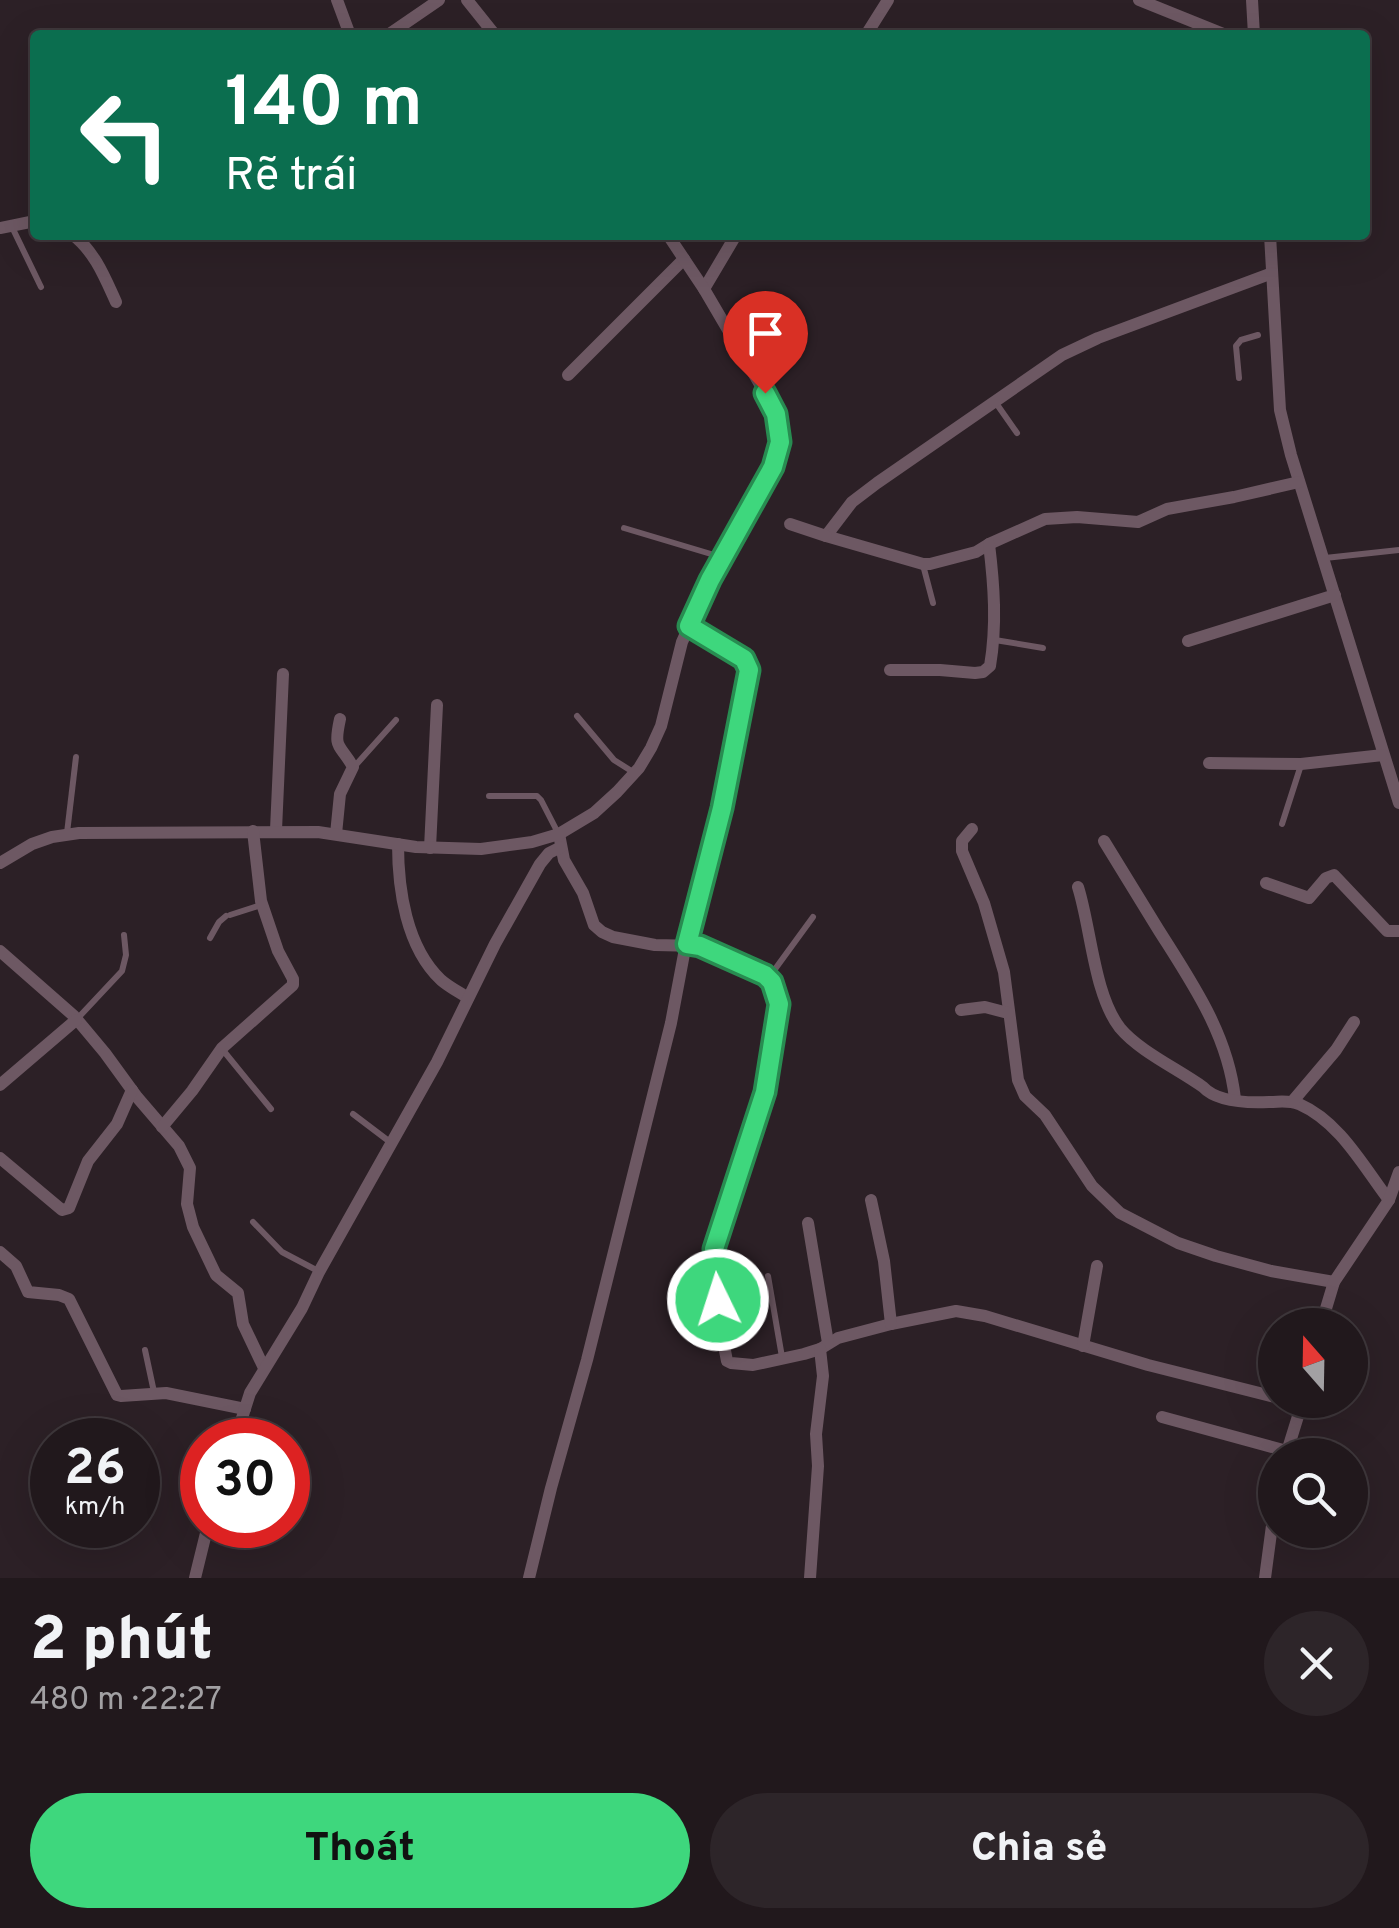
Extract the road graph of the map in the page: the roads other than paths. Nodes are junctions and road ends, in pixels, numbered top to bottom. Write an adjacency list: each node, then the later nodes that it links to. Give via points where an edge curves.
1 (338, 0): 7 (street)
2 (439, 0): 8 (street)
3 (467, 0): 9 (street)
4 (888, 0): 10 (street)
5 (1139, 0): 11 (street)
6 (1252, 0): 12 (street)
7 (348, 30)
8 (395, 30)
9 (492, 30)
10 (869, 30)
11 (1214, 30)
12 (1254, 30)
13 (6, 227): 20 (lane)
14 (79, 240): 22 (street)
15 (671, 240): 18 (street)
16 (733, 240): 21 (street)
17 (1270, 240): 19 (street)
18 (684, 259): 21 (street); 24 (street)
19 (1272, 273): 23 (street); 26 (street, via 1098,338)
20 (40, 287)
21 (704, 289): 34 (street, via 776,414 780,442)
22 (116, 302)
23 (1266, 332): 25 (lane, via 1236,346); 28 (street)
24 (568, 375)
25 (1239, 378)
26 (995, 402): 27 (lane); 31 (street, via 877,482)
27 (1018, 433)
28 (1299, 482): 32 (street, via 1167,509 1138,522 1045,519); 35 (street)
29 (790, 524): 31 (street)
30 (624, 528): 34 (lane)
31 (826, 536): 36 (street)
32 (989, 544): 36 (street); 40 (street)
33 (1399, 550): 35 (lane)
34 (723, 557): 39 (street)
35 (1324, 558): 37 (street)
36 (923, 564): 38 (lane)
37 (1335, 594): 41 (street); 49 (street)
38 (933, 603)
39 (689, 626): 54 (street, via 661,726); 75 (street, via 744,659 749,670)
40 (994, 640): 42 (lane); 43 (street, via 990,666 982,672)
41 (1188, 641)
42 (1042, 648)
43 (890, 670)
44 (283, 674): 59 (street)
45 (436, 705): 66 (street)
46 (577, 716): 54 (lane)
47 (340, 720): 53 (street, via 337,745)
48 (396, 720): 53 (lane)
49 (1383, 755): 52 (street); 56 (street)
50 (76, 756): 62 (lane)
51 (1209, 763): 52 (street)
52 (1301, 764): 57 (lane)
53 (353, 768): 61 (street, via 340,794)
54 (634, 773): 63 (street)
55 (489, 796): 63 (lane, via 537,796)
56 (1399, 803)
57 (1282, 824)
58 (972, 829): 80 (street, via 962,851 1000,956)
59 (276, 830): 60 (street); 61 (street)
60 (253, 831): 62 (street); 70 (street)
61 (336, 834): 65 (street)
62 (67, 835): 67 (street, via 32,844)
63 (560, 841): 66 (street); 75 (street, via 602,932 655,945); 78 (street, via 540,864)
64 (1104, 841): 86 (street, via 1206,1004)
65 (398, 844): 66 (street); 78 (street, via 398,873 416,944 444,983)
66 (430, 848)
67 (1, 865)
68 (1266, 882): 72 (street, via 1309,898 1334,875 1387,931)
69 (1078, 887): 86 (street, via 1103,994 1121,1029 1210,1094)
70 (262, 905): 74 (lane, via 228,916); 83 (street, via 293,985)
71 (814, 918): 77 (lane)
72 (1399, 931)
73 (124, 936): 81 (lane, via 122,970)
74 (210, 938)
75 (687, 944): 77 (street); 119 (street)
76 (0, 951): 81 (street)
77 (769, 977): 108 (street, via 779,1004 765,1092 714,1262 727,1361)
78 (468, 998): 91 (street)
79 (961, 1010): 80 (street)
80 (1008, 1013): 102 (street, via 1025,1096 1120,1213 1203,1252)
81 (76, 1020): 84 (street); 85 (street)
82 (1354, 1022): 87 (street)
83 (222, 1048): 88 (lane); 90 (street)
84 (0, 1086)
85 (132, 1090): 90 (street); 92 (street, via 117,1124 88,1161 70,1208 62,1210)
86 (1235, 1099): 87 (street)
87 (1292, 1102): 95 (street, via 1334,1128)
88 (271, 1108)
89 (352, 1114): 91 (lane)
90 (162, 1127): 109 (street, via 188,1162 193,1226 216,1274 238,1292 243,1324)
91 (390, 1142): 100 (street)
92 (0, 1158)
93 (1399, 1172): 95 (street)
94 (871, 1200): 104 (street)
95 (1389, 1200): 102 (street)
96 (253, 1222): 100 (lane, via 282,1252)
97 (808, 1223): 105 (street)
98 (0, 1252): 111 (street, via 16,1266 28,1292 69,1299 117,1395)
99 (1097, 1266): 106 (street)
100 (319, 1272): 109 (street)
101 (768, 1276): 108 (lane)
102 (1334, 1282): 103 (street)
103 (1327, 1308)
104 (891, 1324): 105 (street); 106 (street, via 965,1311)
105 (824, 1346): 108 (street); 120 (street)
106 (1083, 1346): 110 (street)
107 (146, 1350): 111 (lane)
108 (782, 1359)
109 (264, 1368): 112 (street)
110 (1258, 1392)
111 (154, 1394): 112 (street)
112 (245, 1410): 114 (street)
113 (1162, 1416): 115 (street)
114 (242, 1418)
115 (1258, 1444)
116 (202, 1548): 118 (street)
117 (1269, 1548): 121 (street)
118 (195, 1578)
119 (529, 1578)
120 (810, 1578)
121 (1265, 1578)

